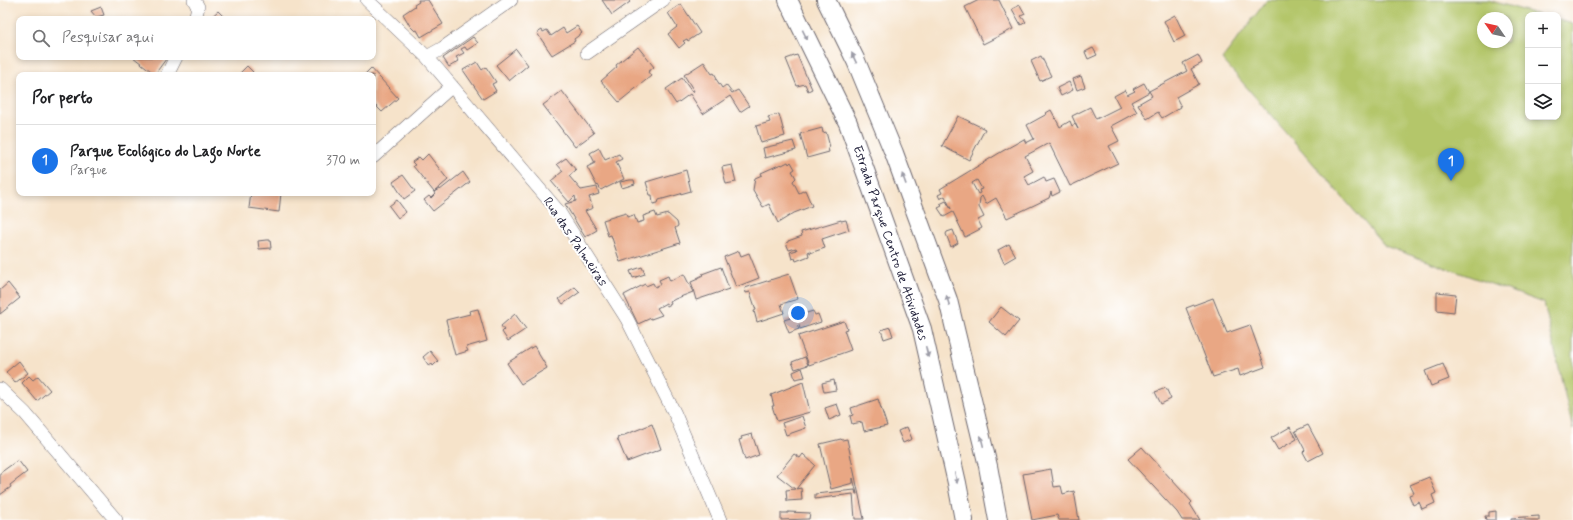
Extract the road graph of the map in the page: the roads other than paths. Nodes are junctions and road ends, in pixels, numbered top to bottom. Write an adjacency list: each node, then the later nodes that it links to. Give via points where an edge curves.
1 (194, 0): 7 (street, via 198,7)
2 (367, 0): 9 (street, Rua das Palmeiras)
3 (511, 0): 9 (street)
4 (664, 0): 8 (street)
5 (788, 0): 17 (main road, Estrada Parque Centro de Atividades, one-way to 17, via 848,122 922,329)
6 (826, 0): 18 (main road, one-way to 6, via 988,466 948,300 894,153 856,61)
7 (196, 16)
8 (587, 53)
9 (427, 57): 12 (street, Rua das Palmeiras)
10 (174, 60): 11 (street)
11 (168, 72)
12 (452, 86): 13 (street); 16 (street, Rua das Palmeiras, via 559,212 627,319 674,414)
13 (376, 154)
14 (0, 389): 15 (street, via 25,413)
15 (116, 520)
16 (720, 520)
17 (964, 520)
18 (998, 520)

